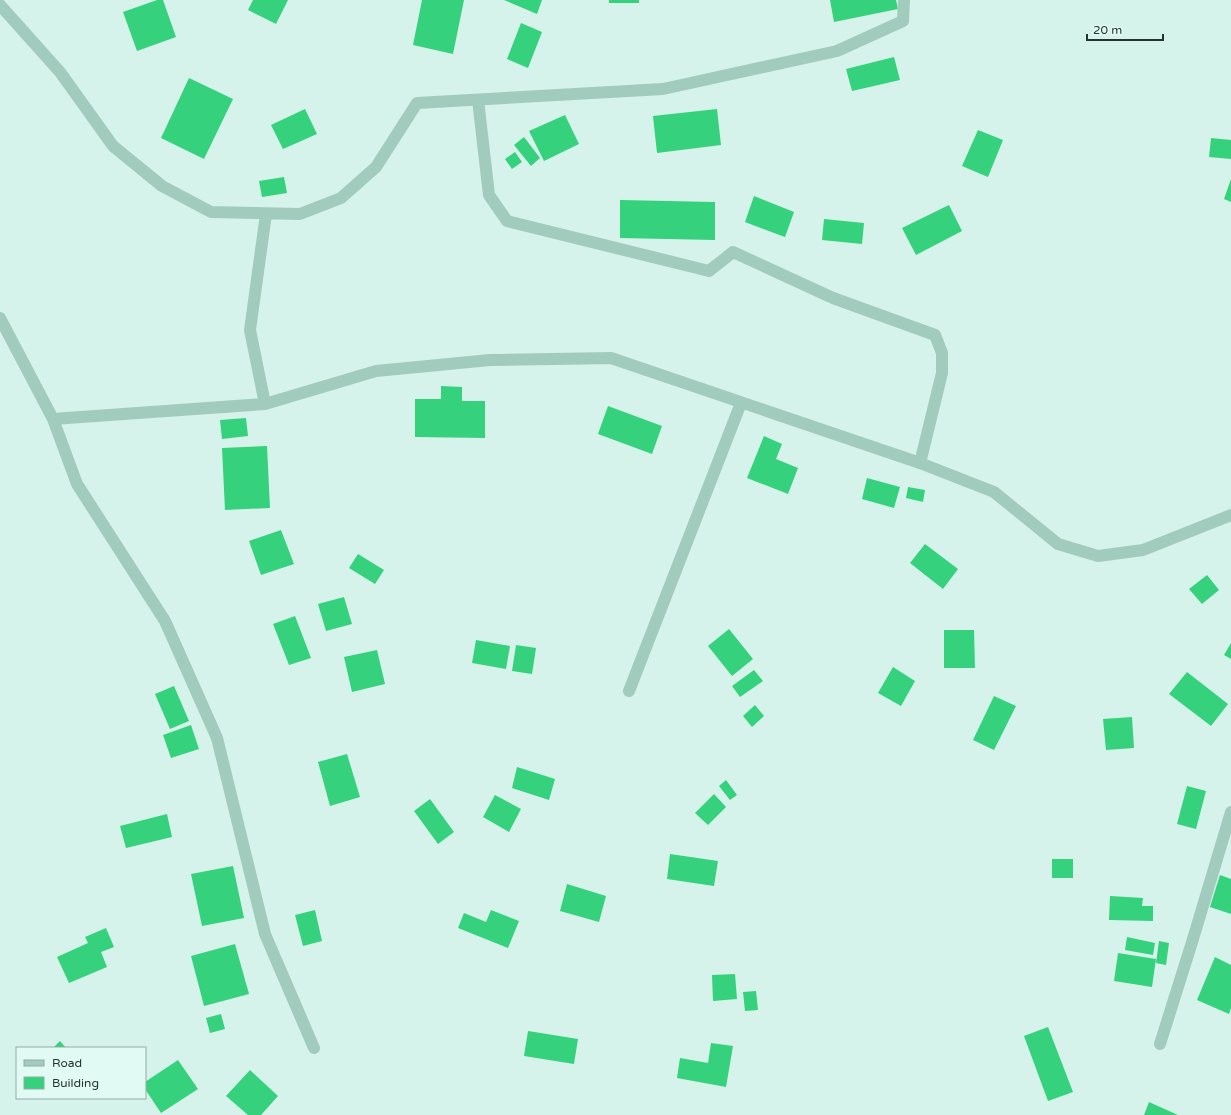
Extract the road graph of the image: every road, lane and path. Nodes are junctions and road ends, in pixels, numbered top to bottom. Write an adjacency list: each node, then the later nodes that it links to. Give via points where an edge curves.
1 (904, 0): 3 (street, via 903,21 837,51 663,89)
2 (0, 5): 4 (street, via 60,72 113,146 162,186 211,212)
3 (478, 100): 4 (street, via 417,102 376,167 340,198 300,214); 9 (street, via 488,195 508,221 709,271 733,252 834,298 935,335 942,353 942,373)
4 (266, 214): 7 (street, via 250,330)
5 (0, 318): 8 (street)
6 (741, 403): 7 (street, via 610,358 490,360 376,371); 9 (street); 11 (street)
7 (265, 404): 8 (street)
8 (53, 419): 14 (street, via 76,484 165,621 217,738 265,934)
9 (920, 463): 10 (street, via 994,492 1058,544 1098,556 1143,550)
10 (1231, 515)
11 (629, 692)
12 (1231, 812): 13 (street)
13 (1160, 1044)
14 (314, 1048)

